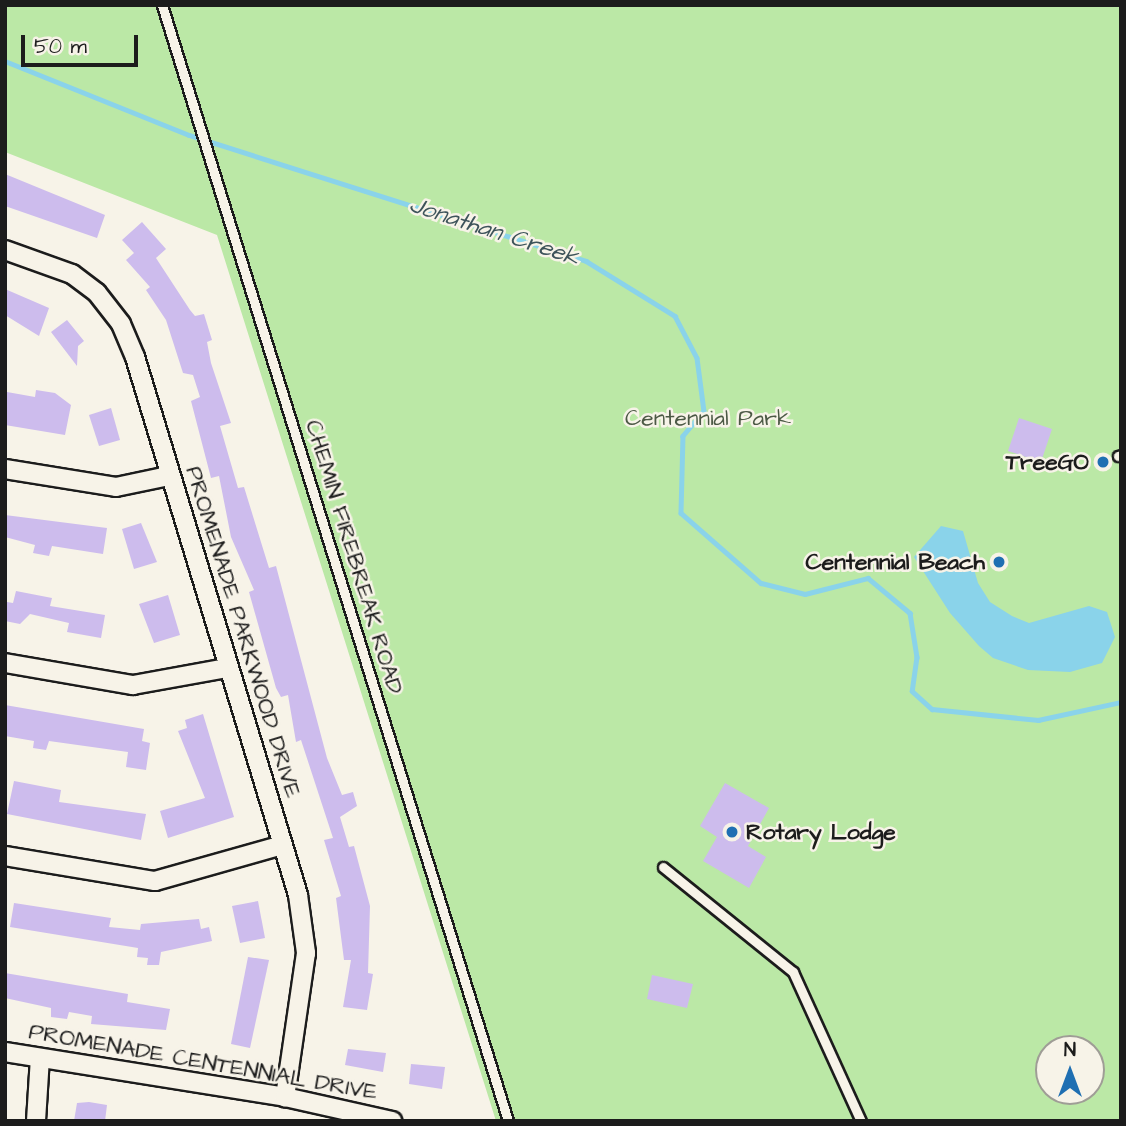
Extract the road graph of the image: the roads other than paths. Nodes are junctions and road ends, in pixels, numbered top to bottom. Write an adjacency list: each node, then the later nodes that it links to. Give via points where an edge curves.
1 (162, 5): 15 (lane, CHEMIN FIREBREAK ROAD)
2 (5, 250): 4 (street, PROMENADE PARKWOOD DRIVE, via 72,274 97,293 121,324)
3 (5, 469): 4 (street, via 116,487)
4 (168, 476): 6 (street, PROMENADE PARKWOOD DRIVE)
5 (5, 663): 6 (street, via 133,685)
6 (227, 668): 7 (street, PROMENADE PARKWOOD DRIVE)
7 (282, 845): 8 (street, via 156,881); 12 (street, PROMENADE PARKWOOD DRIVE, via 298,895 306,953)
8 (5, 856)
9 (663, 867): 16 (lane, via 793,972)
10 (5, 1052): 11 (street, PROMENADE CENTENNIAL DRIVE)
11 (40, 1058): 12 (street, PROMENADE CENTENNIAL DRIVE); 13 (street)
12 (285, 1097): 14 (street, PROMENADE CENTENNIAL DRIVE)
13 (36, 1121)
14 (392, 1121)
15 (508, 1121)
16 (862, 1121)

